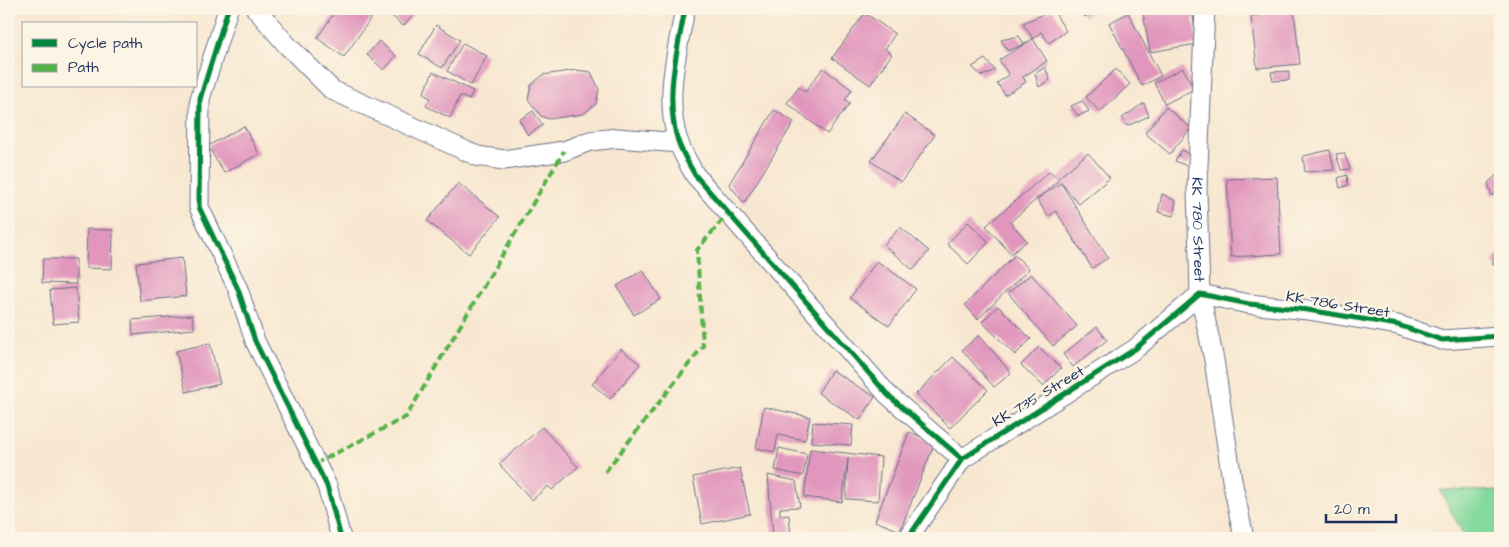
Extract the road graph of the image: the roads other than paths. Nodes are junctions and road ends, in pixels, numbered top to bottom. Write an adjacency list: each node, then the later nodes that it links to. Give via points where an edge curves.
1 (228, 9): 9 (street, via 200,99 199,207 238,289 255,341 327,486)
2 (256, 9): 5 (street, via 287,46 332,90 476,156 504,160 564,151 590,141 616,138)
3 (686, 9): 5 (street, via 672,75 672,117)
4 (1205, 9): 6 (street, KK 780 Street, via 1197,188)
5 (678, 143): 8 (street, via 695,175 888,395)
6 (1200, 294): 7 (street, KK 786 Street, via 1398,326 1442,340); 8 (street, KK 735 Street, via 1135,349); 11 (street, KK 780 Street)
7 (1500, 336)
8 (962, 459): 10 (street, KK 735 Street)
9 (341, 538)
10 (908, 538)
11 (1244, 538)

